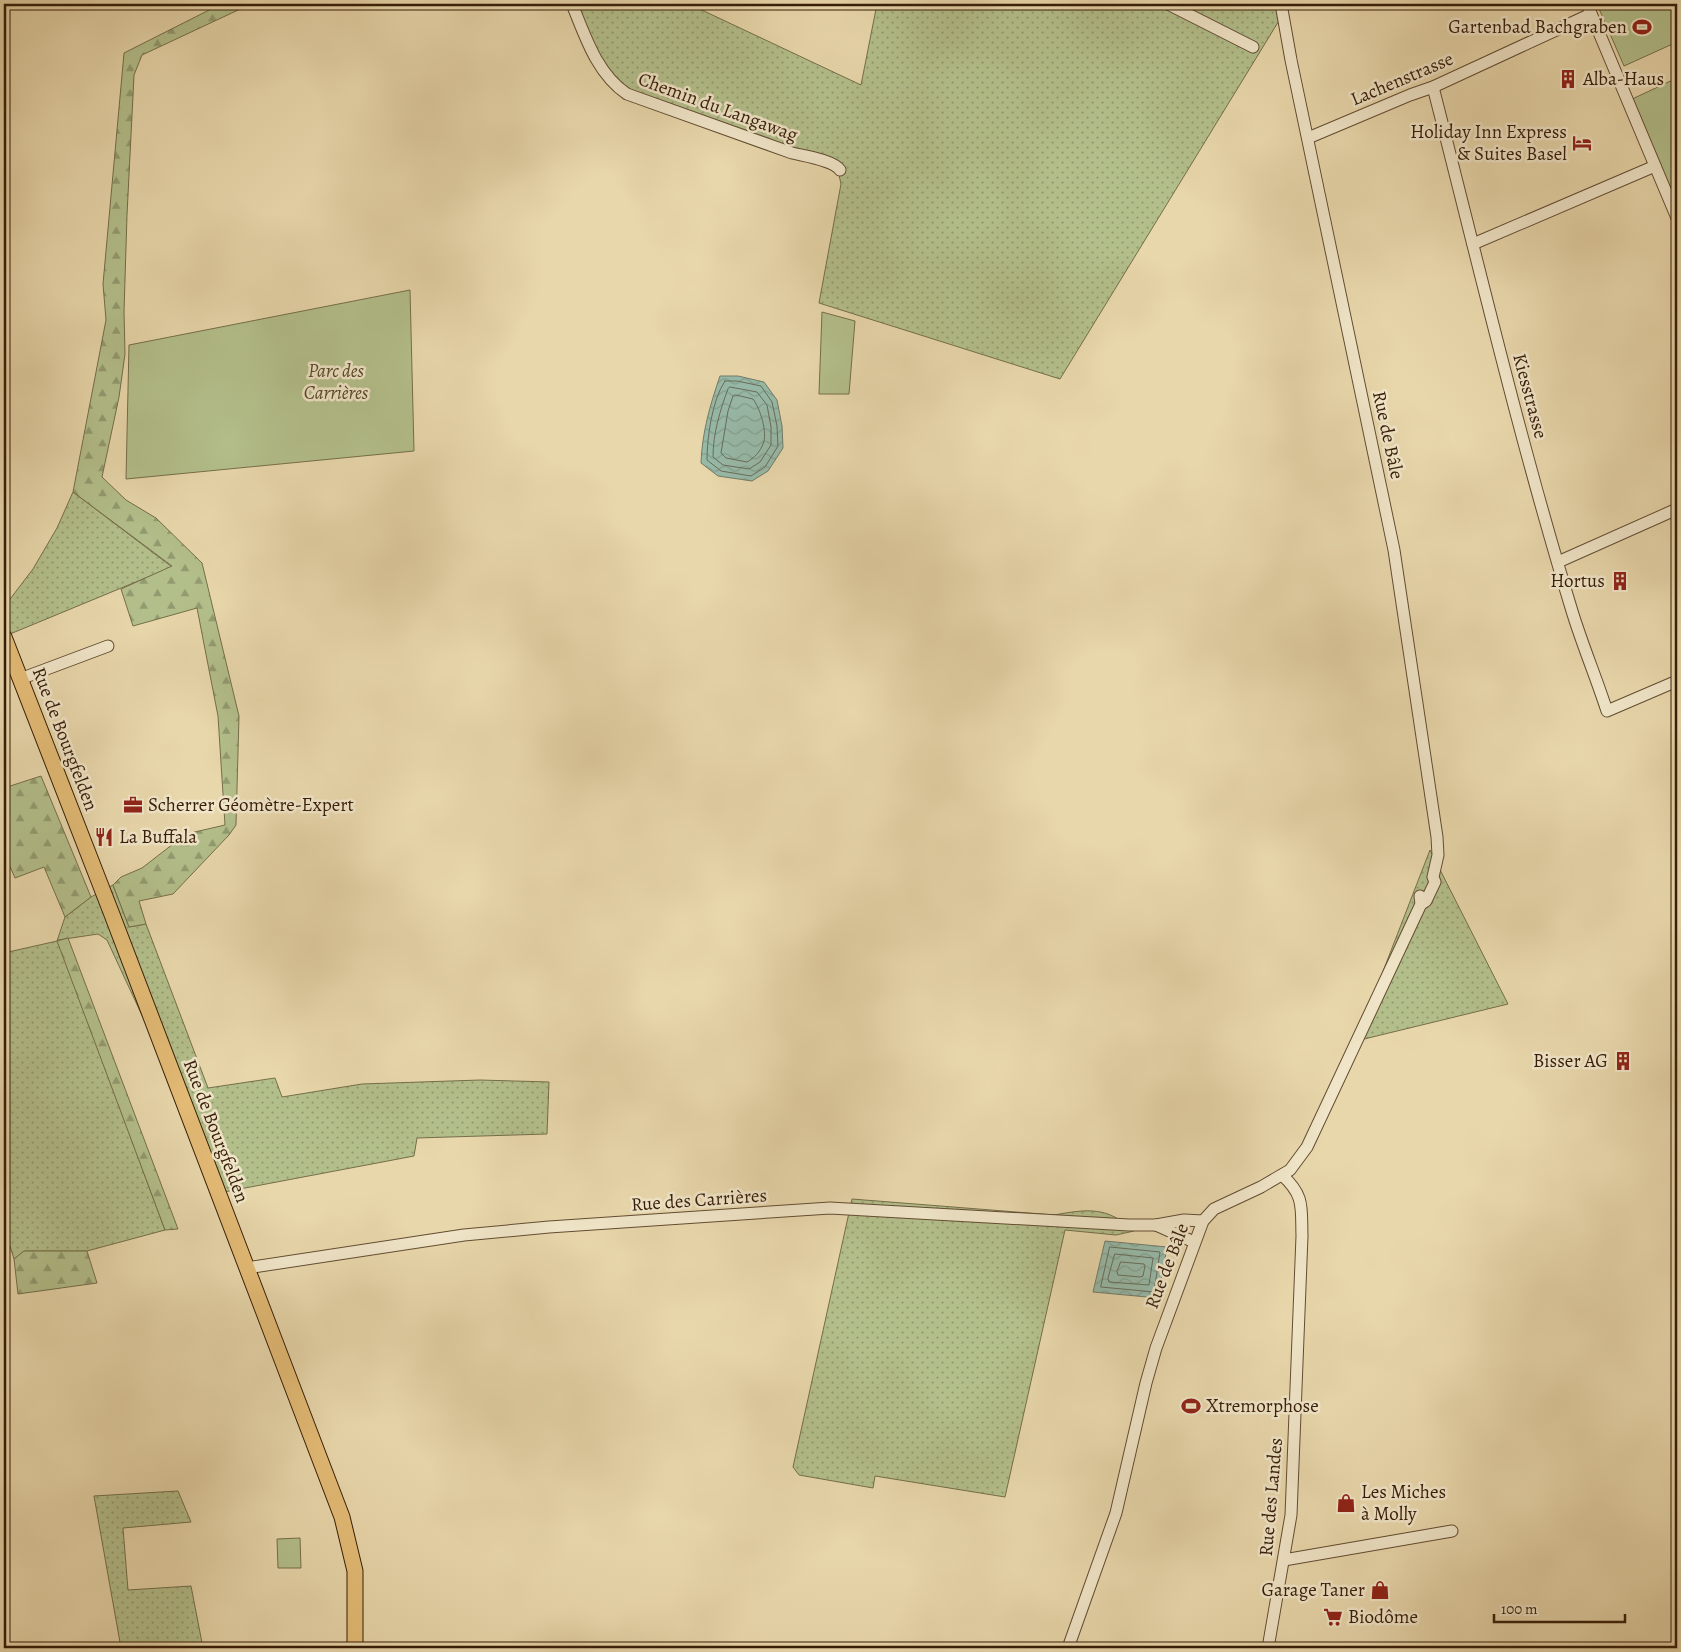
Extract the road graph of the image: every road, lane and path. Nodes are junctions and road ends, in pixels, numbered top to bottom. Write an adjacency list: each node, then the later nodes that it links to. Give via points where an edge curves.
1 (572, 4): 9 (street, Chemin du Langawag, via 596,58 611,81 627,94 792,153 838,166)
2 (1168, 4): 5 (street)
3 (1281, 4): 7 (street, Rue de Bâle)
4 (1589, 9): 6 (street, Lachenstrasse); 8 (street)
5 (1253, 47)
6 (1433, 87): 7 (street, Lachenstrasse); 11 (street, Kiesstrasse)
7 (1308, 138): 18 (street, Rue de Bâle, via 1394,550 1438,855 1433,877 1435,882 1426,901 1421,904 1307,1147 1290,1170)
8 (1655, 166): 10 (street); 11 (street)
9 (840, 170)
10 (1677, 218)
11 (1473, 244): 13 (street, Kiesstrasse)
12 (1677, 509): 13 (street)
13 (1558, 562): 17 (street, Kiesstrasse, via 1607,711)
14 (4, 636): 16 (main road, Rue de Bourgfelden)
15 (108, 646): 16 (street)
16 (20, 679): 22 (main road, Rue de Bourgfelden)
17 (1677, 681)
18 (1282, 1175): 19 (street, Rue de Bâle, via 1214,1209); 24 (street, Rue des Landes, via 1299,1195 1302,1236 1291,1515)
19 (1203, 1221): 20 (street, Rue des Carrières, via 1184,1220); 21 (street, Rue de Bâle)
20 (1156, 1225): 21 (street, Rue des Carrières); 22 (street, Rue des Carrières, via 830,1208 549,1227 464,1236)
21 (1194, 1242): 26 (street, Rue de Bâle, via 1151,1365 1116,1513)
22 (247, 1268): 25 (main road, Rue de Bourgfelden, via 342,1517 355,1571)
23 (1452, 1530): 24 (street)
24 (1284, 1560): 27 (street, Rue des Landes)
25 (355, 1648)
26 (1068, 1648)
27 (1268, 1648)

